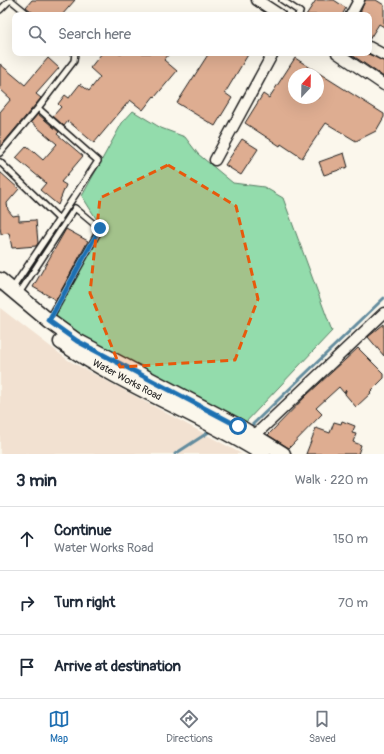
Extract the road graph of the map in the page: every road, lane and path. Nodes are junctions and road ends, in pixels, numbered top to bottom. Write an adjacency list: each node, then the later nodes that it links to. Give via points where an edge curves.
1 (257, 0): 6 (street)
2 (282, 0): 7 (lane)
3 (359, 0): 8 (street)
4 (0, 10): 5 (lane, via 12,1)
5 (25, 12)
6 (275, 12)
7 (300, 12)
8 (353, 12)
9 (372, 49): 10 (street)
10 (384, 55)
11 (76, 56): 15 (lane)
12 (271, 56): 17 (street)
13 (341, 56): 14 (street)
14 (384, 85)
15 (38, 108): 16 (lane); 19 (lane, via 98,161)
16 (0, 153)
17 (216, 160)
18 (0, 162): 19 (lane)
19 (60, 220): 21 (lane)
20 (0, 280): 21 (main road)
21 (10, 292): 23 (main road, Water Works Road); 23 (lane, via 75,208 100,228); 24 (main road, Water Works Road, via 53,336 76,353 116,376)
22 (384, 313): 25 (street)
23 (49, 321): 24 (main road, Water Works Road, via 77,341)
24 (234, 431): 25 (main road)
25 (250, 437): 26 (main road); 27 (main road)
26 (263, 454)
27 (283, 454)

